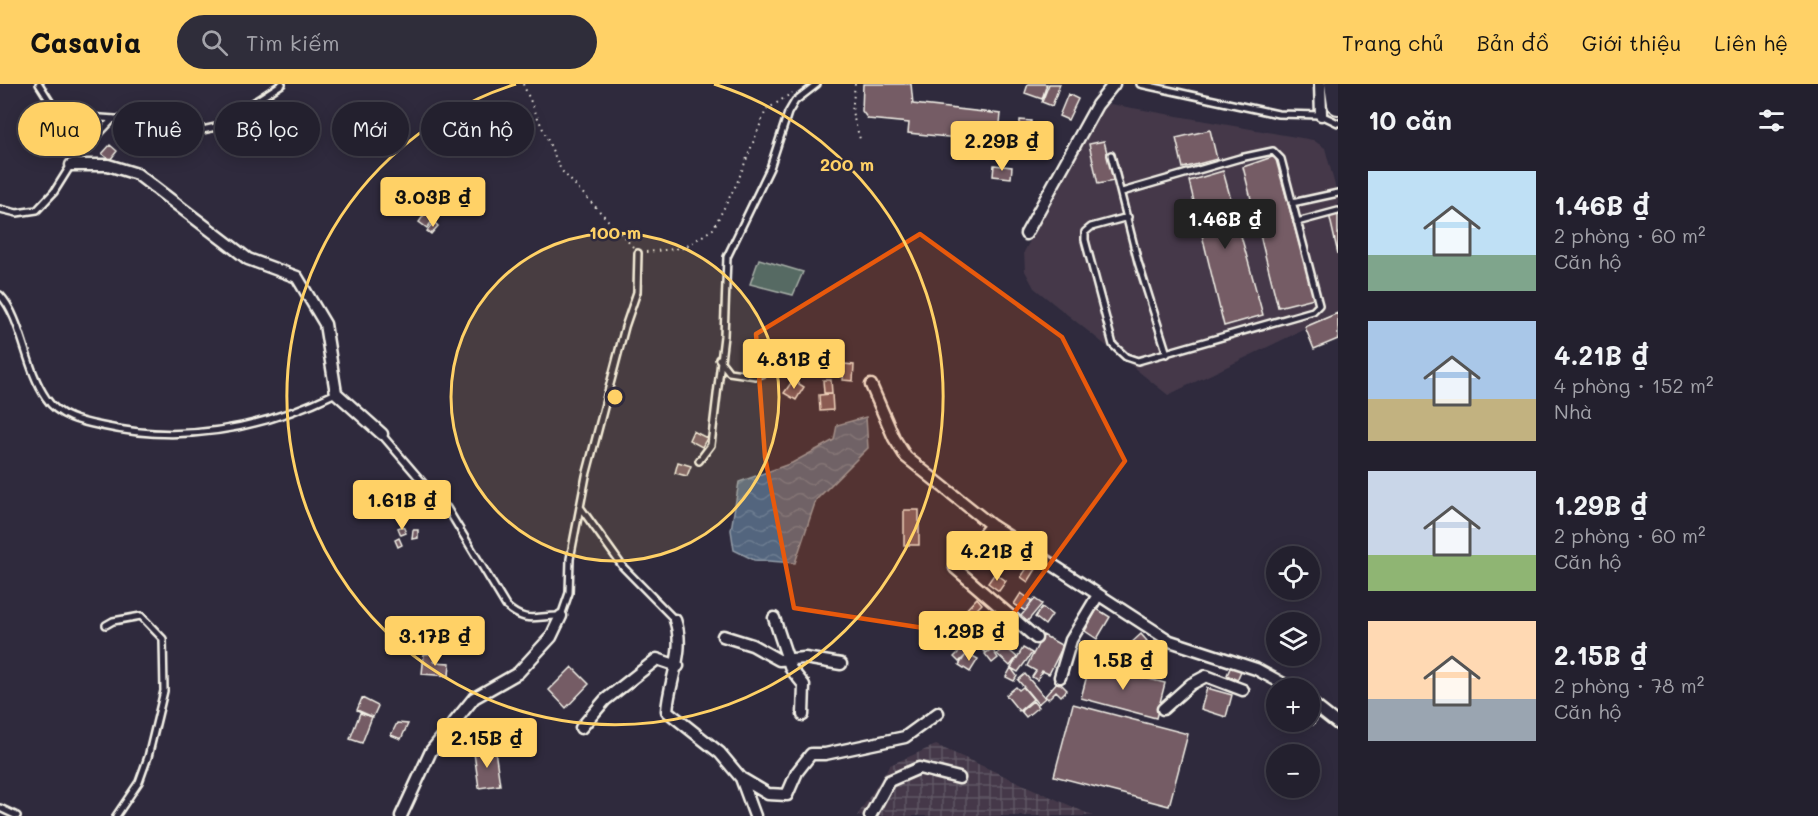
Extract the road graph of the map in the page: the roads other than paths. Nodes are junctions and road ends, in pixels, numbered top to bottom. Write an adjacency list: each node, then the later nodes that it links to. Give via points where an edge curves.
1 (39, 84): 10 (lane, via 56,111)
2 (282, 84): 12 (lane, via 216,127)
3 (816, 84): 26 (lane, via 795,101 788,113 770,168 727,257 724,336)
4 (1114, 84): 22 (street, via 1096,105)
5 (1140, 84): 9 (lane, via 1278,114)
6 (1320, 84): 9 (street)
7 (1335, 84): 8 (highway)
8 (1338, 104)
9 (1321, 115): 11 (lane)
10 (113, 119): 14 (lane)
11 (1338, 123)
12 (203, 130)
13 (1111, 155): 15 (lane)
14 (71, 165): 18 (lane, via 37,210 17,213); 29 (street, via 108,165 137,174 248,259 297,277 325,324)
15 (1122, 192): 17 (lane, via 1273,151 1281,159); 20 (lane)
16 (1338, 193): 17 (lane)
17 (1292, 203): 21 (lane)
18 (0, 209)
19 (1338, 211): 21 (lane)
20 (1128, 217): 25 (lane); 25 (lane, via 1085,232 1113,345 1126,357 1138,361)
21 (1296, 222): 25 (lane, via 1319,304 1313,311)
22 (1026, 234)
23 (638, 253): 32 (lane, via 638,292 625,327)
24 (0, 296): 29 (lane, via 10,305 30,371 47,401 73,420 166,434 230,429 296,412)
25 (1167, 354)
26 (719, 359): 27 (lane, via 729,372 756,376); 31 (lane, via 711,445)
27 (764, 373)
28 (871, 385): 33 (street, via 906,457)
29 (336, 393): 30 (street)
30 (382, 434): 35 (lane, via 427,492 447,508 506,606 519,618)
31 (699, 461)
32 (580, 507): 35 (lane); 37 (lane, via 623,567)
33 (991, 525): 34 (street); 40 (street, via 955,568)
34 (1098, 595): 44 (street, via 1071,640); 45 (street, via 1170,641)
35 (561, 616): 58 (street, via 551,637 518,673 474,698 445,733 431,751)
36 (774, 618): 41 (street)
37 (675, 620): 43 (street, via 679,632)
38 (106, 625): 57 (lane, via 141,616 163,639 164,691 148,757 139,782)
39 (723, 636): 41 (street, via 752,645 779,660)
40 (1036, 638)
41 (789, 659): 42 (street, via 823,659); 50 (street, via 791,669 804,685)
42 (842, 664)
43 (678, 666): 52 (street, via 657,659 605,700); 53 (street, via 668,689 667,711 720,753)
44 (1060, 677)
45 (1273, 678)
46 (1243, 690): 47 (street, via 1206,676)
47 (1163, 709)
48 (1320, 710): 51 (street)
49 (938, 712): 53 (street, via 905,737 811,754 797,772 788,795 768,794)
50 (803, 715)
51 (1338, 724)
52 (581, 728)
53 (741, 778): 59 (street)
54 (959, 778): 60 (street, via 918,768 888,781)
55 (0, 808): 56 (lane)
56 (17, 816)
57 (116, 816)
58 (401, 816)
59 (755, 816)
60 (870, 816)

